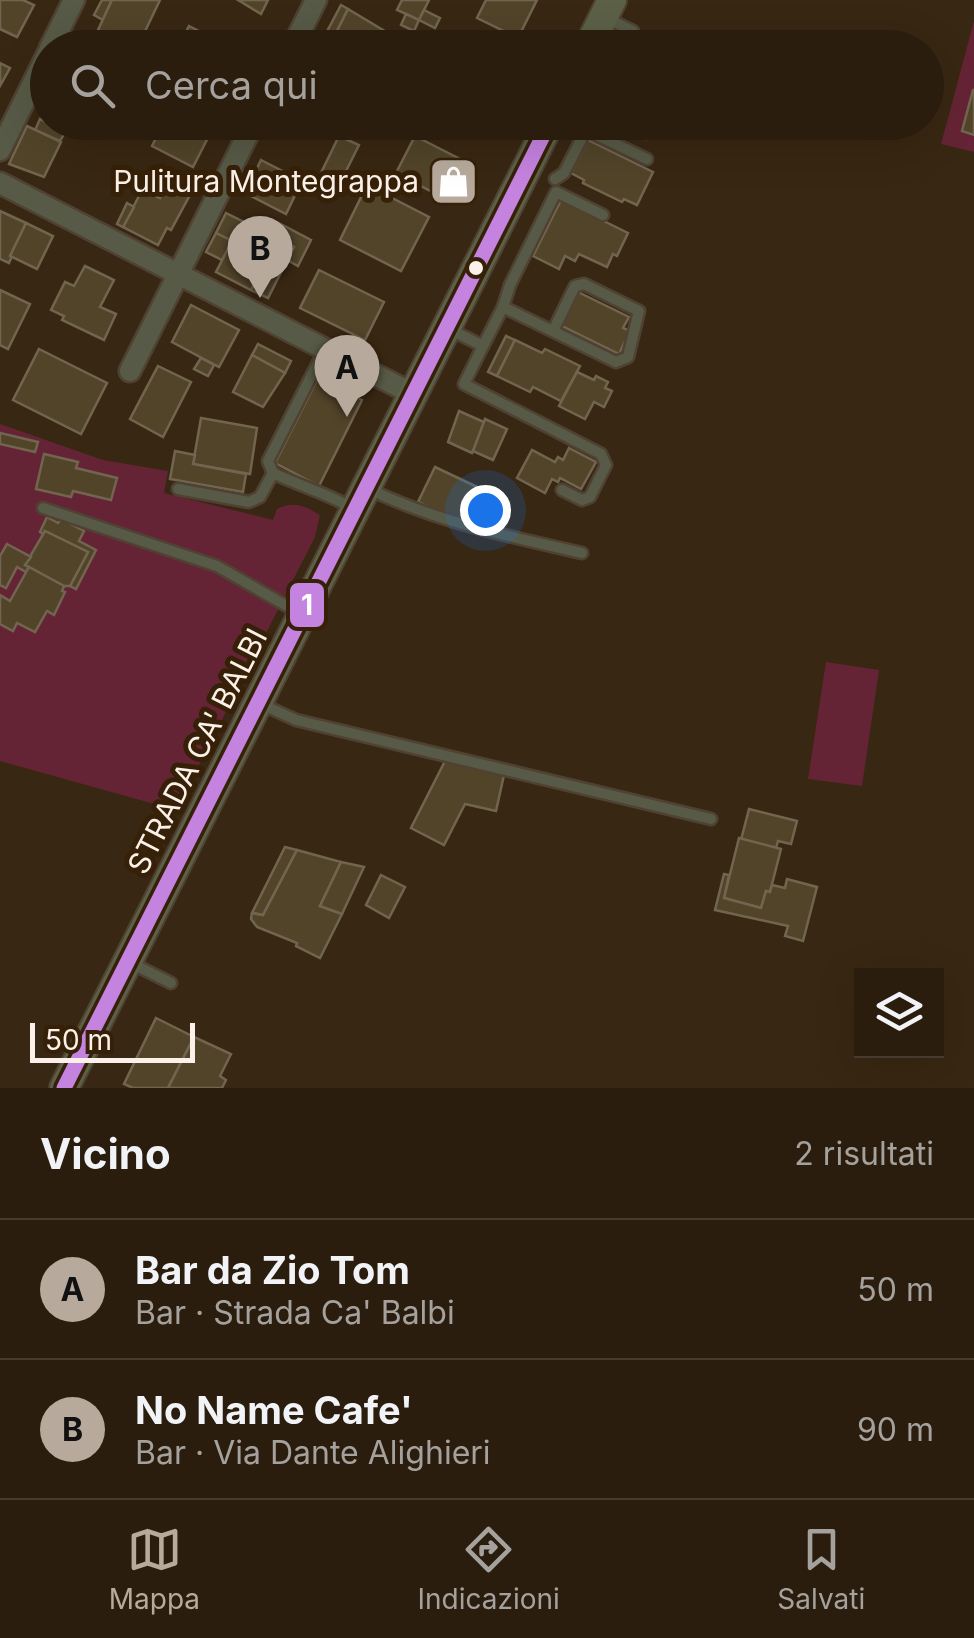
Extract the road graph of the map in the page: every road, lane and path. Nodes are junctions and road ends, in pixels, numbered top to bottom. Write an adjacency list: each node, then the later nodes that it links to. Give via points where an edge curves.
1 (74, 0): 4 (street)
2 (316, 0): 5 (street)
3 (607, 8): 6 (lane)
4 (59, 30)
5 (301, 30)
6 (632, 30)
7 (30, 89): 12 (street)
8 (245, 140): 19 (street)
9 (541, 140): 14 (main road, STRADA CA' BALBI)
10 (581, 140): 15 (lane)
11 (607, 140): 13 (lane)
12 (0, 150)
13 (647, 159)
14 (528, 166): 15 (lane); 21 (main road, STRADA CA' BALBI)
15 (554, 179): 17 (lane)
16 (0, 183): 19 (street)
17 (556, 192): 18 (lane); 20 (lane)
18 (603, 215)
19 (178, 274): 24 (street); 25 (street)
20 (503, 307): 22 (lane); 23 (lane)
21 (446, 328): 23 (lane); 26 (main road, STRADA CA' BALBI)
22 (553, 331): 22 (lane, via 616,362 628,357 639,311 584,284 575,286)
23 (483, 346): 29 (lane, via 464,384 601,454 606,465 590,497)
24 (325, 349): 26 (street); 27 (lane, via 268,461)
25 (130, 371)
26 (413, 394): 31 (main road, STRADA CA' BALBI)
27 (273, 473): 28 (lane, via 260,497 249,502); 31 (lane)
28 (178, 489)
29 (562, 490)
30 (43, 508): 33 (lane, via 218,566)
31 (355, 509): 32 (lane, via 405,507); 33 (main road, STRADA CA' BALBI)
32 (582, 552)
33 (302, 615): 34 (main road, STRADA CA' BALBI)
34 (258, 702): 35 (lane, via 296,720); 36 (main road, STRADA CA' BALBI)
35 (711, 818)
36 (128, 962): 37 (lane); 38 (main road, STRADA CA' BALBI)
37 (172, 983)
38 (64, 1088)

